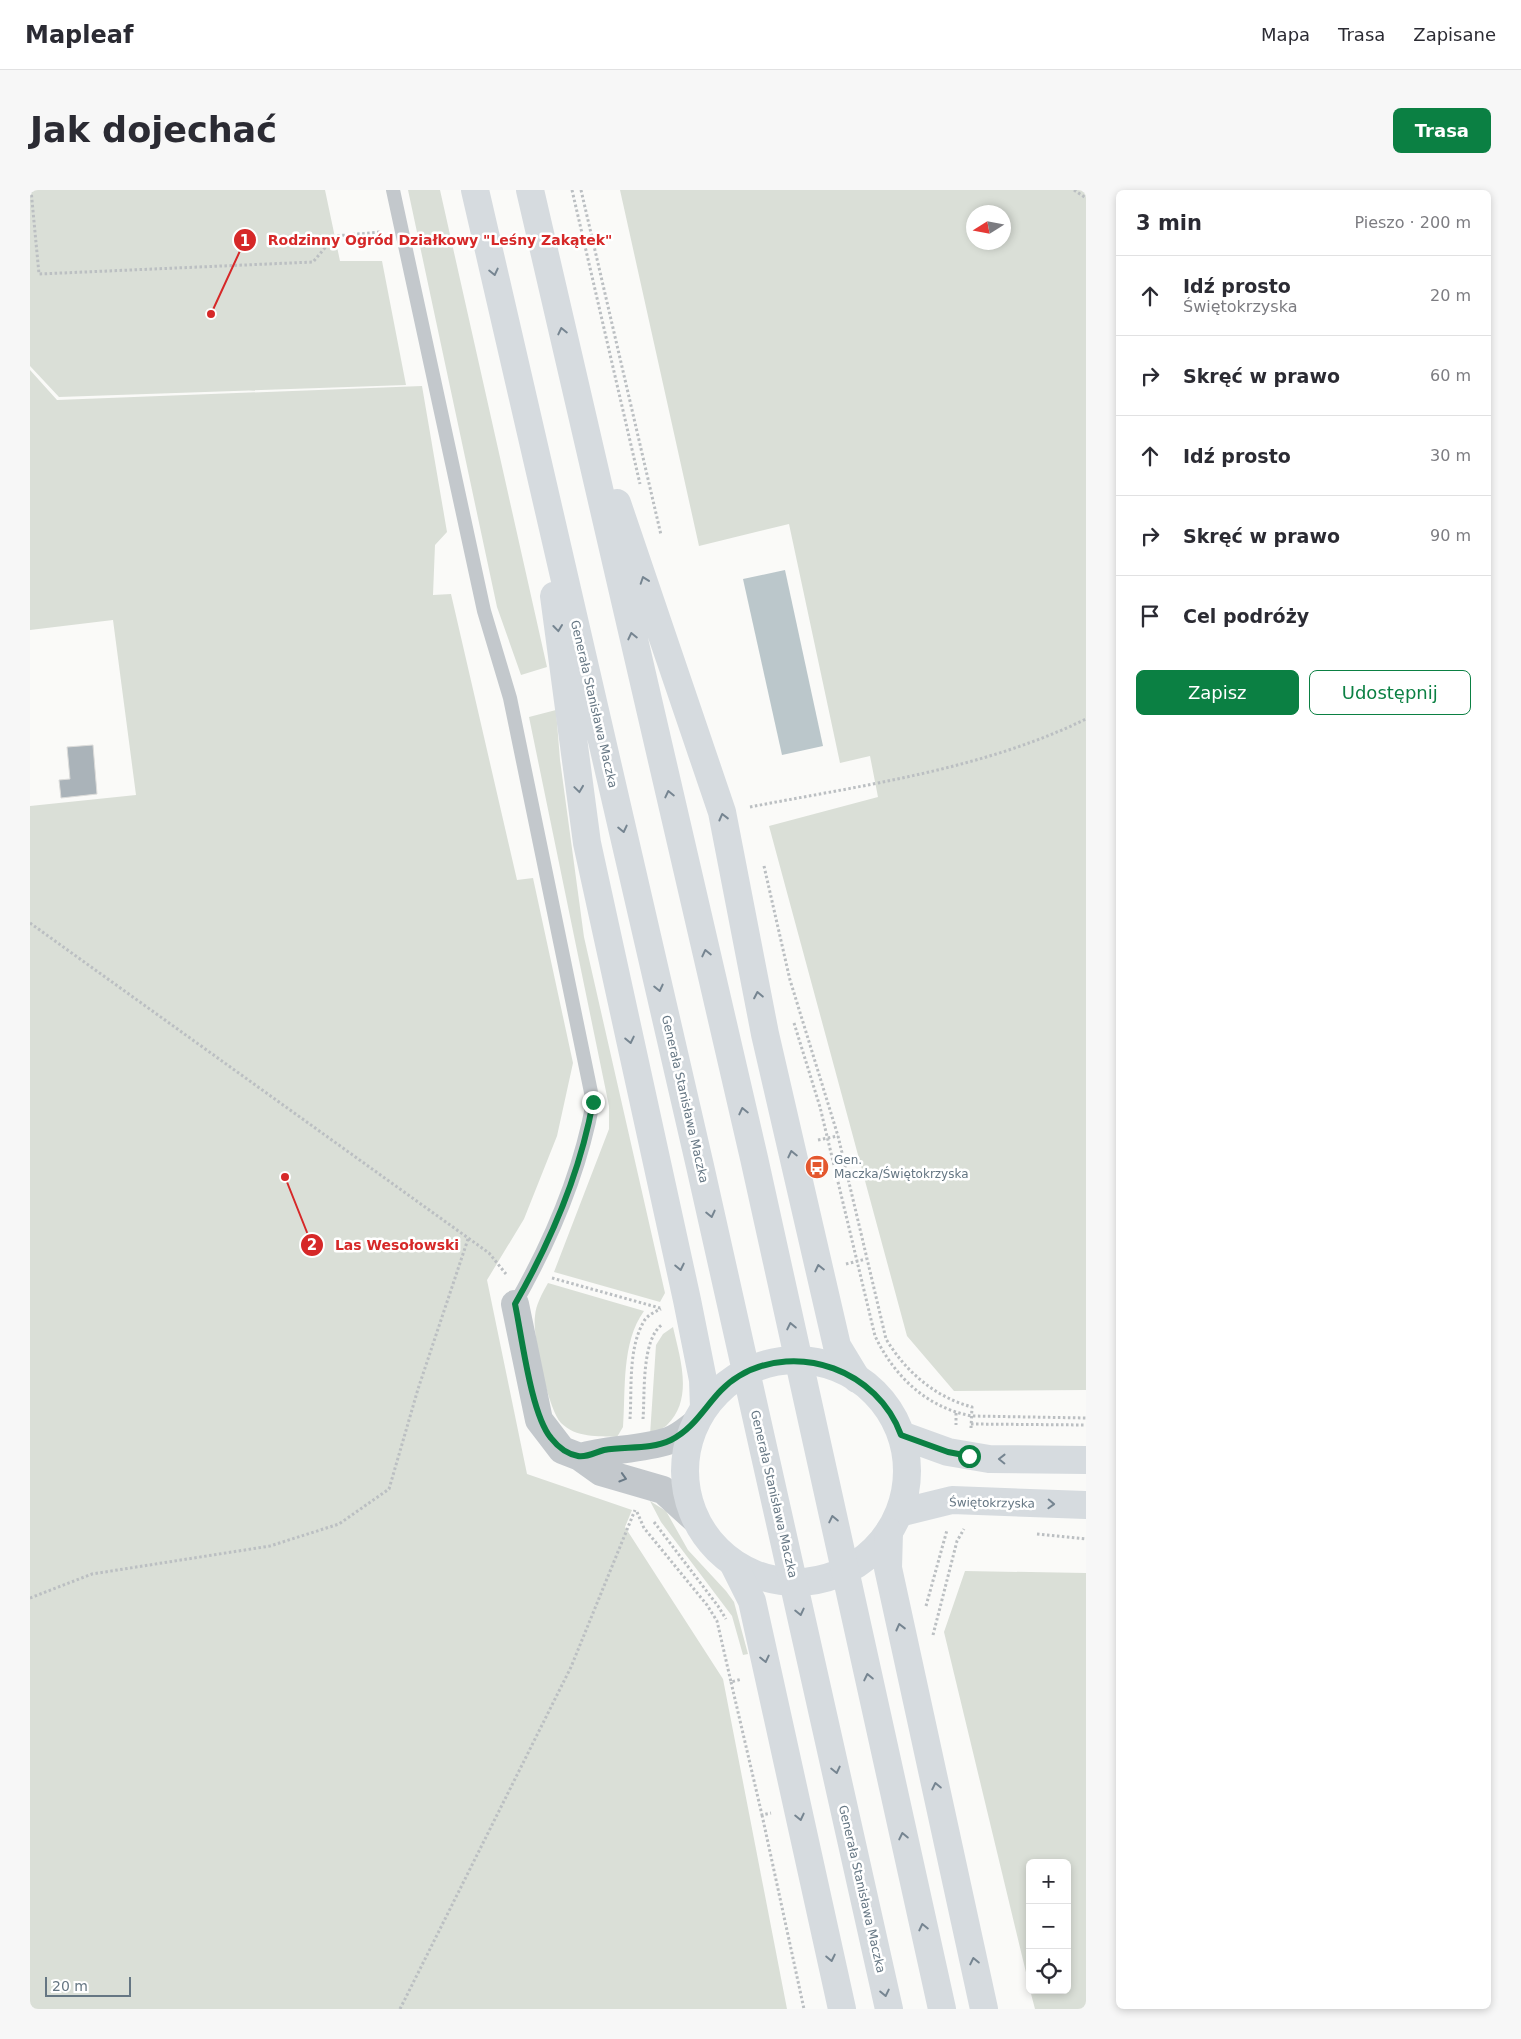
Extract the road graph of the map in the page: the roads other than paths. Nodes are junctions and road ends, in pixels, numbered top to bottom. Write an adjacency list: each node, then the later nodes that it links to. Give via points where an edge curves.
1 (393, 190): 6 (lane, via 484,611 510,698 593,1102 588,1130 551,1238)
2 (475, 190): 5 (main road, Generała Stanisława Maczka, one-way to 5)
3 (530, 190): 4 (main road, one-way to 3)
4 (572, 379): 7 (main road, one-way to 4, via 837,1346 765,1034 722,812 652,601); 18 (main road, one-way to 4, via 754,1158)
5 (534, 440): 8 (main road, one-way to 8, via 587,843 703,1380); 17 (main road, Generała Stanisława Maczka, one-way to 17)
6 (515, 1304): 10 (street, via 539,1420 562,1450)
7 (857, 1379): 8 (main road, via 816,1362 793,1360 771,1363 740,1376 718,1392); 9 (main road, via 883,1402)
8 (700, 1416): 10 (street, via 670,1440); 13 (main road, via 687,1449 686,1491)
9 (901, 1435): 11 (main road, one-way to 9, via 989,1459 948,1452); 14 (main road, via 906,1471 904,1496)
10 (580, 1457): 13 (street, one-way to 13, via 601,1472 663,1490)
11 (1086, 1460)
12 (1086, 1505): 14 (main road, Świętokrzyska, one-way to 12, via 952,1500)
13 (695, 1519): 15 (main road, via 710,1542)
14 (894, 1523): 15 (main road, via 879,1545 858,1564 817,1581 795,1583 764,1578); 19 (main road, one-way to 14, via 888,1568)
15 (733, 1563): 16 (main road, one-way to 16, via 752,1601)
16 (842, 2009)
17 (889, 2009)
18 (942, 2009)
19 (984, 2009)

